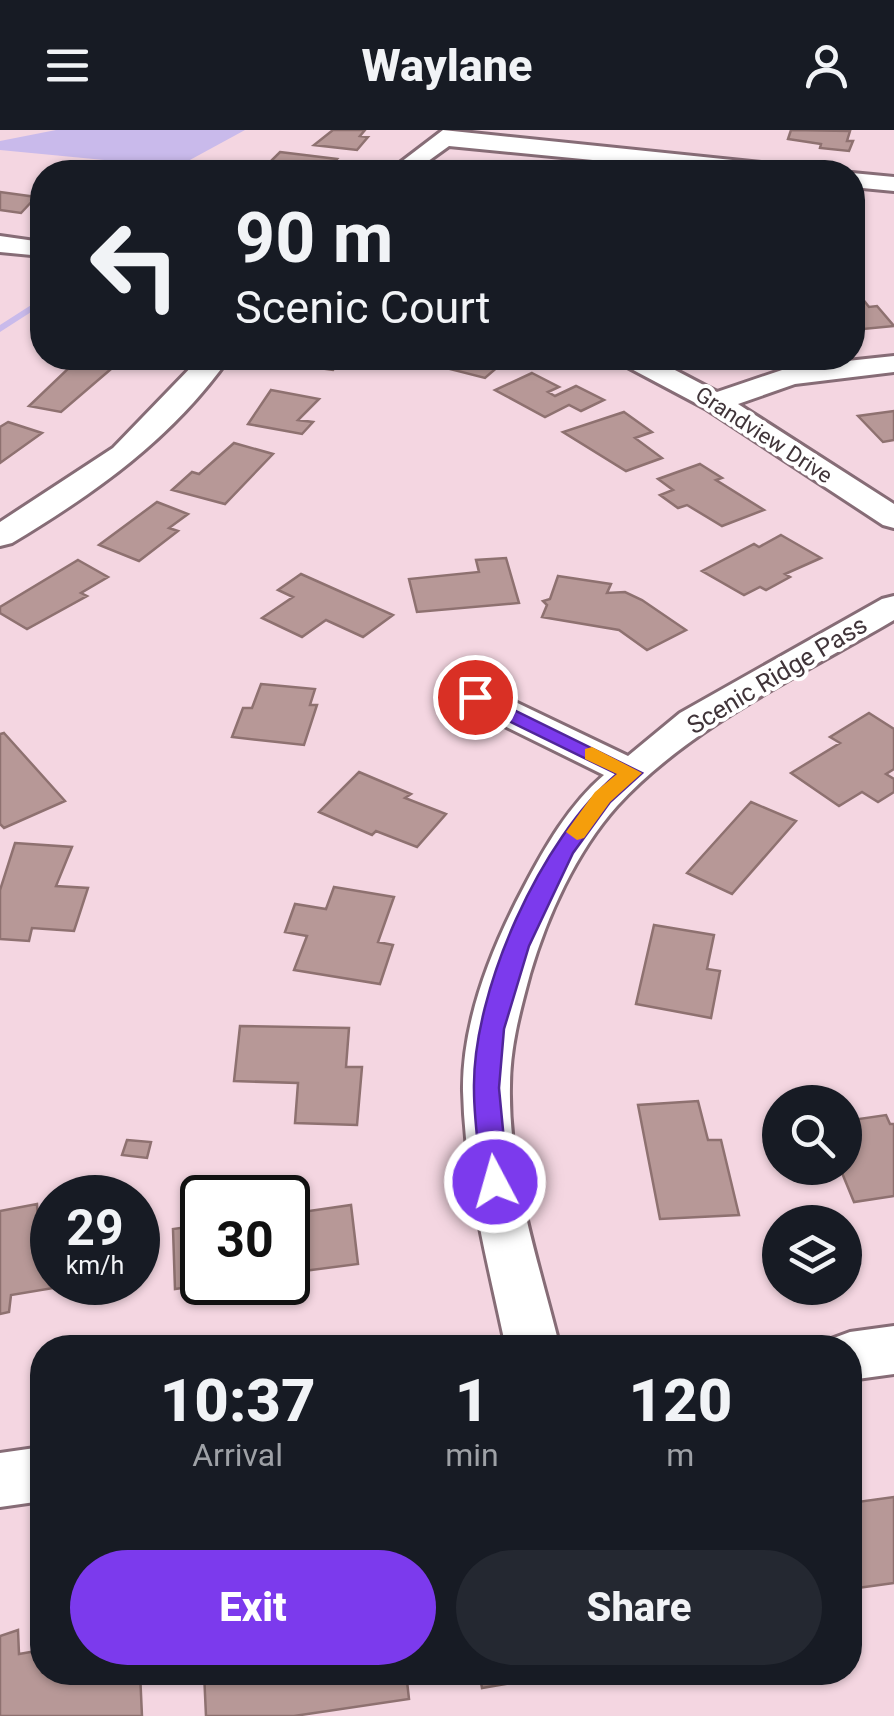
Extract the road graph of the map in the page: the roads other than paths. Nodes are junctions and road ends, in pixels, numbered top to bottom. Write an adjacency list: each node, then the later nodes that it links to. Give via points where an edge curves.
1 (452, 134): 2 (street); 3 (street)
2 (416, 160)
3 (677, 160)
4 (865, 181): 5 (street)
5 (894, 184)
6 (0, 244): 7 (street)
7 (30, 248)
8 (894, 364): 9 (street)
9 (865, 367)
10 (204, 370): 15 (street, via 124,454)
11 (655, 370): 13 (street, Grandview Drive)
12 (842, 370): 13 (street, via 791,376)
13 (715, 402): 14 (street, Grandview Drive)
14 (894, 518)
15 (0, 536)
16 (894, 606): 18 (street, Scenic Ridge Pass, via 693,720)
17 (475, 697): 18 (street)
18 (631, 773): 19 (street, Scenic Ridge Pass, via 602,797 564,850 517,946 492,1029 486,1088 495,1182)
19 (530, 1335)
20 (894, 1350): 21 (street)
21 (862, 1354)
22 (30, 1476): 23 (street)
23 (0, 1480)

